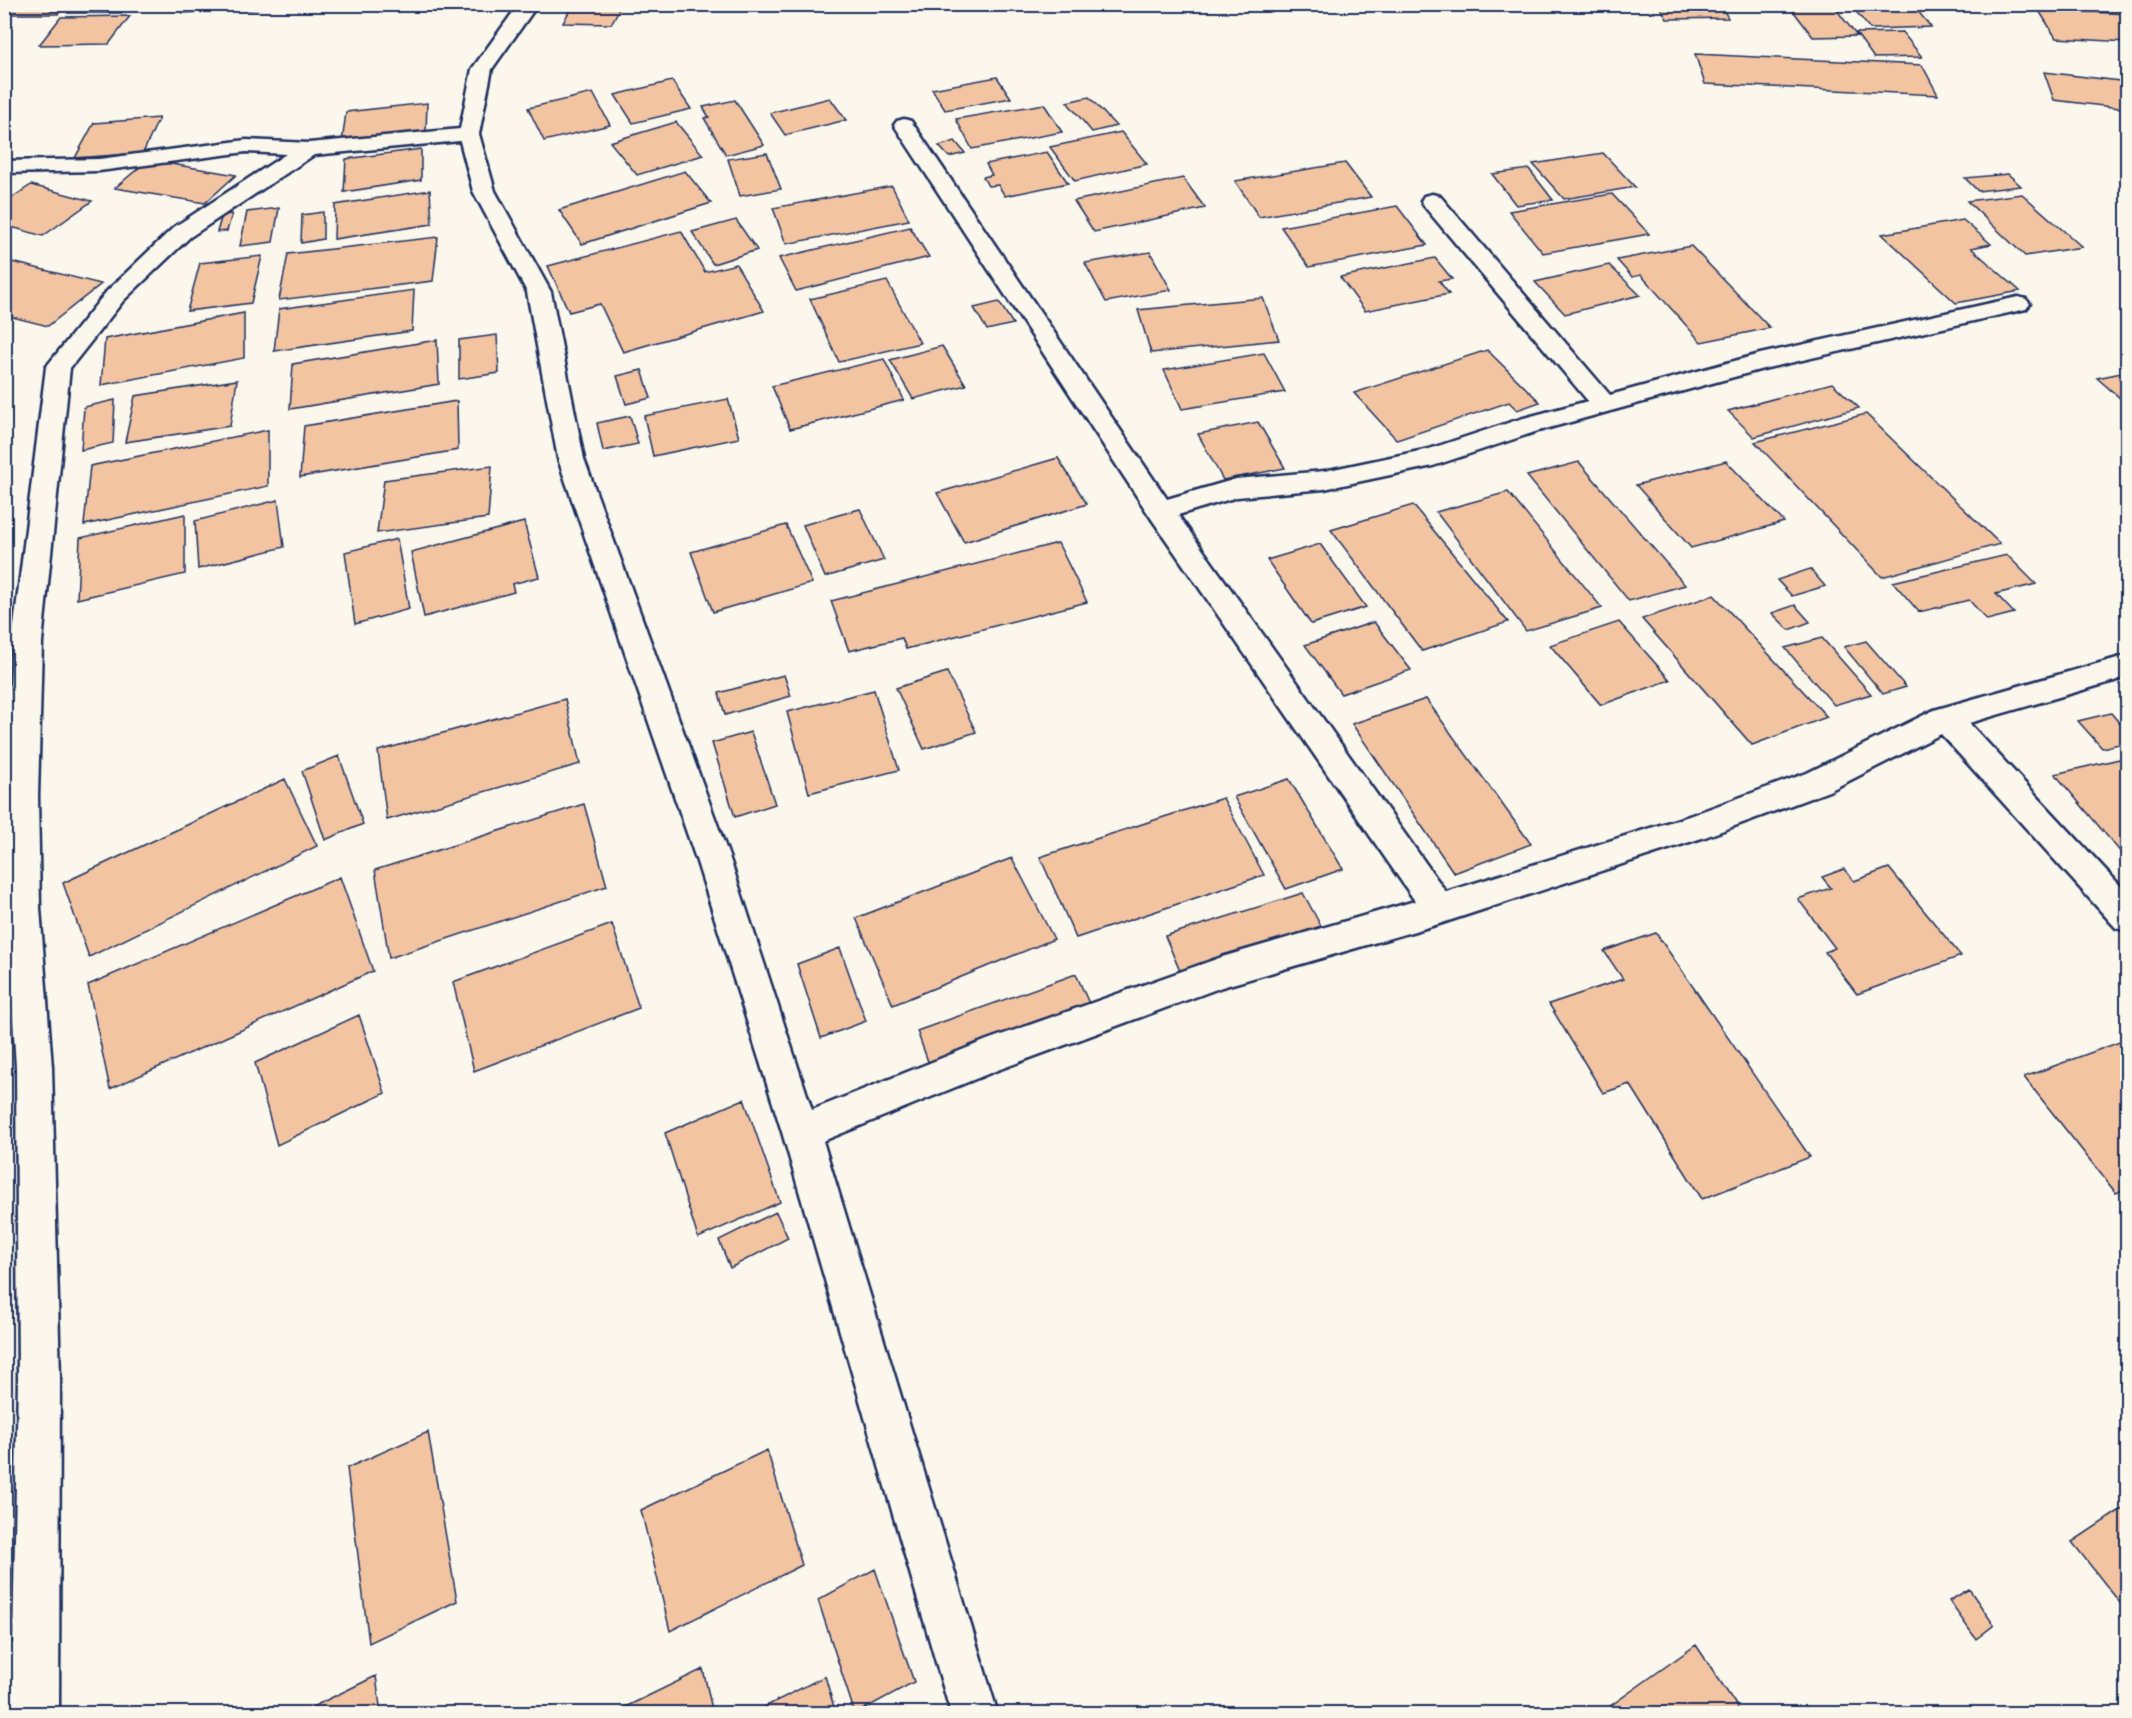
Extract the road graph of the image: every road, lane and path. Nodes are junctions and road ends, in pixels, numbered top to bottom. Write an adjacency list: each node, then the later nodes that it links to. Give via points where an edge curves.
1 (529, 4): 3 (street, via 482,69)
2 (904, 125): 9 (street)
3 (469, 134): 4 (street); 14 (street, via 484,191 539,292 571,459 714,862)
4 (309, 149): 5 (street, via 246,146 99,165); 15 (street, via 182,232 115,296 58,367 27,642 22,797 23,908 34,1067 39,1378)
5 (4, 167)
6 (1432, 201): 8 (street)
7 (2018, 304): 8 (street, via 1760,362)
8 (1605, 405): 9 (street, via 1433,457 1324,480 1236,488)
9 (1161, 510): 12 (street)
10 (2127, 666): 11 (street)
11 (1944, 718): 12 (street, via 1818,782 1694,828); 13 (street)
12 (1439, 909): 14 (street, via 1222,972 987,1057)
13 (2127, 918)
14 (801, 1132): 17 (street)
15 (20, 1664): 16 (street)
16 (35, 1713)
17 (975, 1713)

